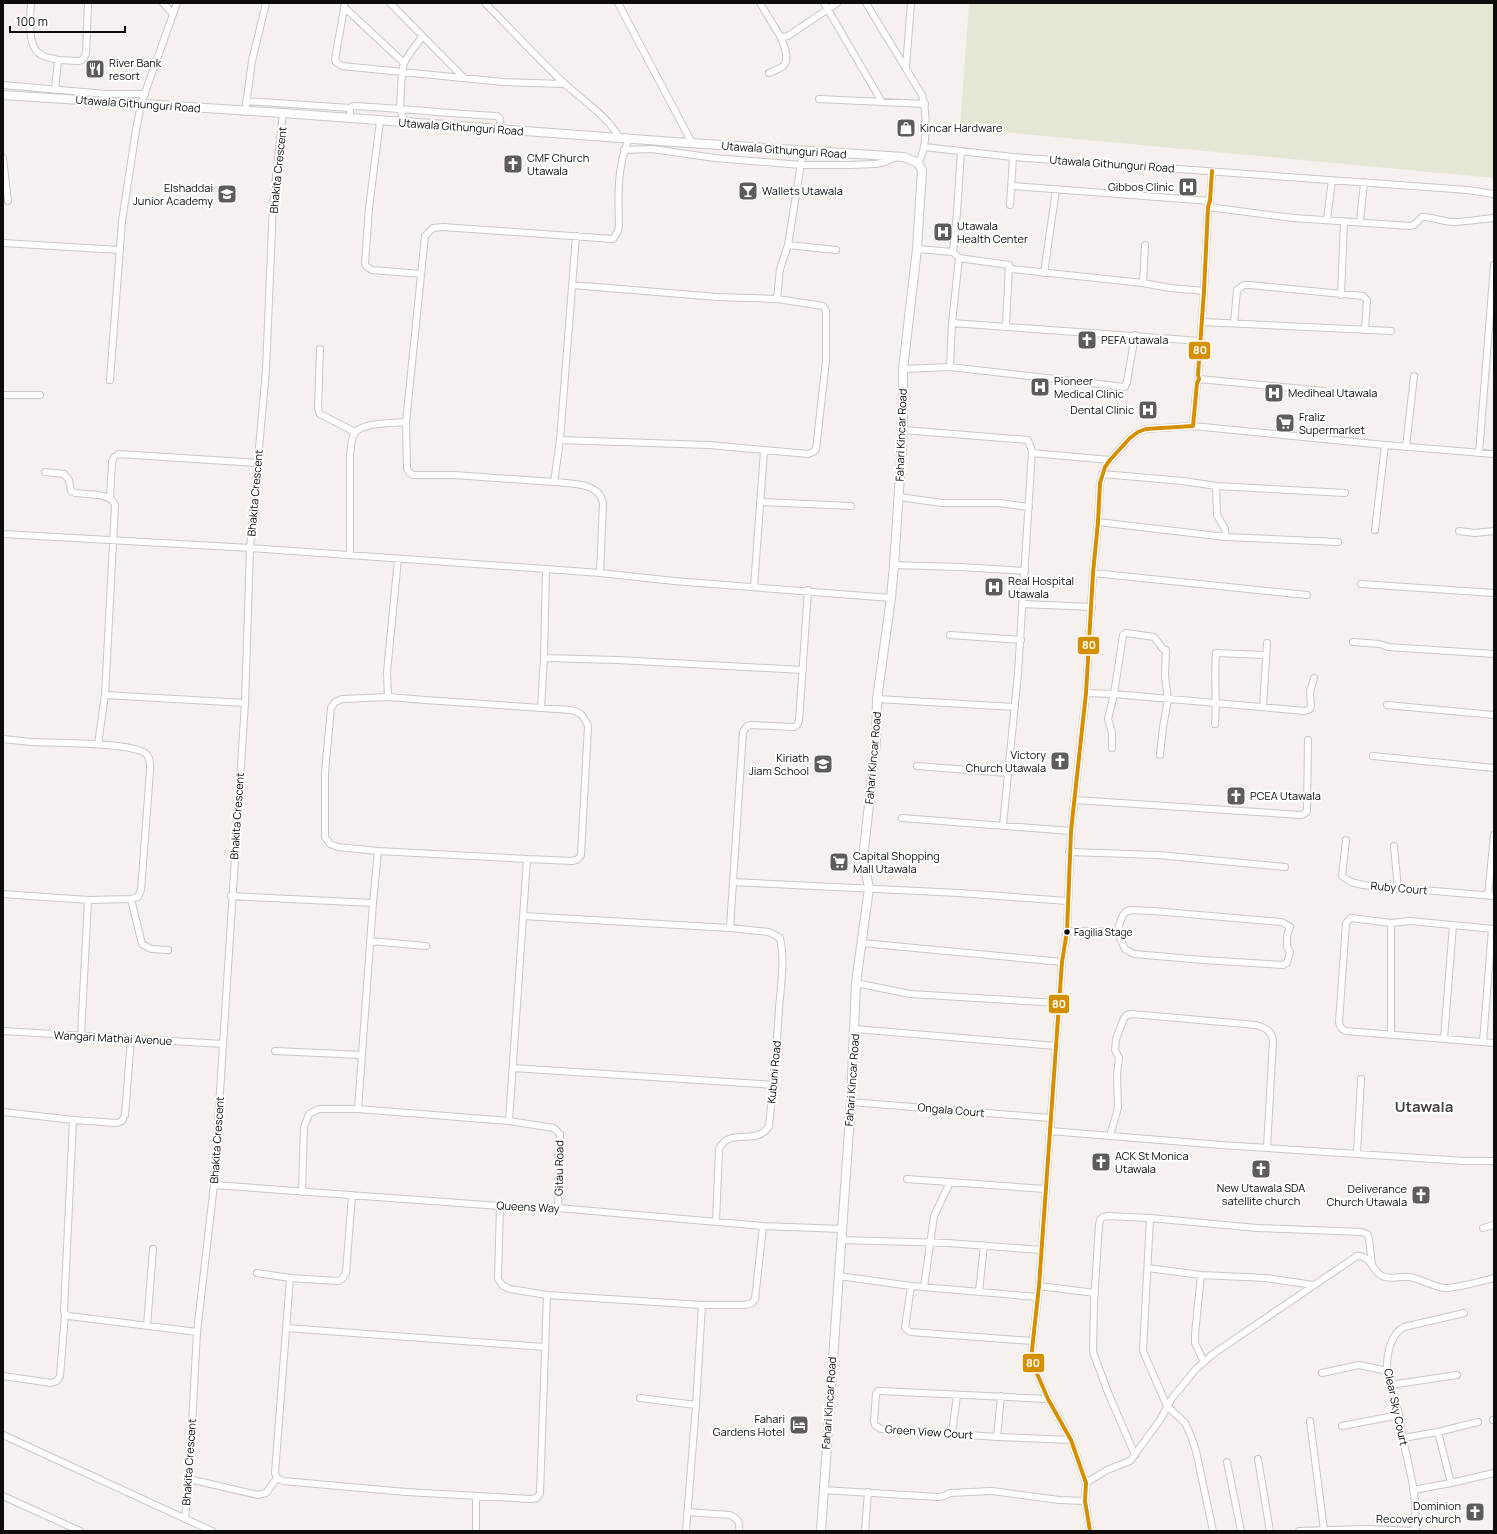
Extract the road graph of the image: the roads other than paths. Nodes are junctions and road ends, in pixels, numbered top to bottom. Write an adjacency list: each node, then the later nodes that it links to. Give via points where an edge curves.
1 (32, 3): 19 (street, via 31,44 42,56)
2 (88, 3): 19 (street, via 86,54 83,60)
3 (163, 3): 16 (street)
4 (177, 3): 16 (street)
5 (266, 3): 31 (street, via 252,61)
6 (390, 3): 18 (street)
7 (485, 3): 25 (street)
8 (618, 3): 48 (street)
9 (760, 3): 17 (street)
10 (824, 3): 15 (street)
11 (837, 3): 15 (street)
12 (866, 3): 21 (street)
13 (911, 3): 21 (street)
14 (345, 5): 20 (street); 22 (street, via 336,62 342,66)
15 (828, 9): 17 (street, via 788,36); 32 (street)
16 (173, 14): 28 (street)
17 (780, 36): 23 (street, via 786,61)
18 (422, 37): 20 (street); 24 (street)
19 (58, 60): 27 (street)
20 (404, 63): 22 (street)
21 (906, 67): 34 (street, via 919,88)
22 (402, 72): 24 (street); 36 (street)
23 (769, 74)
24 (464, 78): 25 (street)
25 (565, 84): 45 (street, via 614,128)
26 (3, 85): 27 (street)
27 (55, 90): 28 (street)
28 (144, 94): 33 (street)
29 (3, 95): 33 (street, Utawala Githunguri Road)
30 (819, 98): 32 (street)
31 (246, 101): 35 (street); 37 (street)
32 (882, 102): 34 (street)
33 (141, 104): 37 (street, Utawala Githunguri Road); 82 (street, via 128,176)
34 (924, 104): 50 (street)
35 (350, 108): 36 (street); 40 (street)
36 (400, 108): 39 (street); 42 (street)
37 (245, 112): 38 (street, Utawala Githunguri Road)
38 (283, 113): 40 (street, Utawala Githunguri Road); 124 (street, Bhakita Crescent, via 273,204 266,363)
39 (450, 114): 43 (street); 44 (street, via 497,116 500,119)
40 (350, 118): 41 (street, Utawala Githunguri Road)
41 (380, 121): 42 (street, Utawala Githunguri Road); 89 (street, via 365,264 372,270)
42 (405, 123): 43 (street, Utawala Githunguri Road)
43 (450, 126): 44 (street, Utawala Githunguri Road)
44 (501, 130): 45 (street, Utawala Githunguri Road)
45 (620, 138): 46 (street, Utawala Githunguri Road)
46 (629, 139): 47 (street, Utawala Githunguri Road); 51 (street)
47 (654, 141): 48 (street, Utawala Githunguri Road); 52 (street)
48 (692, 143): 49 (street, Utawala Githunguri Road)
49 (716, 145): 53 (street, Utawala Githunguri Road); 59 (street)
50 (924, 147): 54 (street, Utawala Githunguri Road); 60 (street)
51 (624, 150): 52 (street); 77 (street, via 618,192 618,230 613,239)
52 (652, 150): 59 (street)
53 (803, 151): 55 (street, Utawala Githunguri Road); 61 (street)
54 (961, 151): 57 (street, Utawala Githunguri Road); 84 (street)
55 (843, 154): 56 (street, Utawala Githunguri Road); 62 (street)
56 (896, 157): 60 (street, Utawala Githunguri Road, via 904,157); 62 (street, via 885,162)
57 (1013, 157): 63 (street, Utawala Githunguri Road); 66 (street)
58 (3, 158): 69 (street)
59 (715, 158): 61 (street)
60 (918, 163): 81 (street, Fahari Kincar Road, via 922,170 922,186)
61 (802, 165): 62 (street); 79 (street)
62 (842, 165)
63 (1212, 171): 64 (street, Utawala Githunguri Road); 70 (street)
64 (1332, 180): 65 (street, Utawala Githunguri Road); 74 (street)
65 (1364, 182): 68 (street, Utawala Githunguri Road); 76 (street)
66 (1012, 186): 67 (street); 71 (street)
67 (1056, 190): 70 (street); 88 (street)
68 (1494, 194)
69 (8, 201)
70 (1210, 201): 72 (street)
71 (1010, 205)
72 (1208, 208): 74 (street, via 1294,218); 92 (street)
73 (1494, 218): 76 (street, via 1453,222 1427,216 1410,226)
74 (1327, 219): 75 (street)
75 (1344, 221): 76 (street); 93 (street)
76 (1360, 222)
77 (576, 236): 89 (street, via 433,228 425,236); 91 (street)
78 (3, 243): 82 (street)
79 (788, 245): 83 (street); 94 (street, via 780,269)
80 (1145, 245): 90 (street)
81 (917, 249): 84 (street); 105 (street, Fahari Kincar Road)
82 (120, 250): 108 (street)
83 (836, 250)
84 (953, 252): 85 (street)
85 (959, 258): 86 (street); 96 (street)
86 (1009, 265): 88 (street, via 1011,269); 98 (street)
87 (1494, 265): 121 (street)
88 (1044, 272): 90 (street)
89 (421, 274): 112 (street)
90 (1143, 283): 92 (street)
91 (572, 285): 94 (street, via 717,297); 116 (street)
92 (1204, 291): 95 (street)
93 (1341, 295): 97 (street, via 1244,285 1237,290); 99 (street, via 1365,297)
94 (777, 299): 119 (street, via 823,306 826,311 826,361 816,448 808,454)
95 (1202, 322): 97 (street); 102 (street)
96 (952, 323): 98 (street); 104 (street)
97 (1234, 323): 99 (street)
98 (1006, 326): 101 (street)
99 (1365, 330): 100 (street)
100 (1391, 331)
101 (1135, 335): 102 (street); 104 (street, via 1125,387)
102 (1201, 341): 107 (street)
103 (320, 349): 115 (street, via 320,414)
104 (950, 367): 105 (street)
105 (902, 369): 114 (street, Fahari Kincar Road)
106 (1414, 376): 118 (street)
107 (1199, 379): 109 (street); 113 (street)
108 (110, 380)
109 (1323, 391)
110 (3, 395): 111 (street)
111 (40, 396)
112 (406, 422): 115 (street, via 362,427); 127 (street, via 409,472)
113 (1193, 426): 117 (street); 123 (street, via 1146,429 1138,432)
114 (903, 430): 120 (street, via 1028,440); 130 (street, Fahari Kincar Road)
115 (355, 432): 144 (street, via 350,456)
116 (560, 440): 119 (street, via 708,445); 127 (street)
117 (1385, 445): 118 (street); 136 (street)
118 (1406, 447): 121 (street)
119 (764, 451): 132 (street)
120 (1032, 453): 123 (street); 134 (street)
121 (1480, 453): 122 (street)
122 (1494, 454)
123 (1110, 460): 126 (street)
124 (258, 463): 131 (street, via 119,454 112,462); 143 (street, Bhakita Crescent)
125 (46, 472): 131 (street, via 64,474 69,480 71,491 75,493)
126 (1102, 474): 128 (street); 135 (street)
127 (554, 482): 149 (street, via 592,488 601,496 603,503)
128 (1216, 486): 129 (street); 140 (street, via 1217,515 1225,529)
129 (1345, 493)
130 (899, 497): 134 (street, via 942,503 999,503); 146 (street, Fahari Kincar Road)
131 (110, 498): 141 (street, via 115,505)
132 (760, 502): 133 (street); 152 (street)
133 (851, 506)
134 (1030, 507): 148 (street)
135 (1098, 522): 140 (street); 150 (street)
136 (1375, 530)
137 (1458, 531): 138 (street)
138 (1494, 531)
139 (3, 534): 141 (street)
140 (1226, 537): 142 (street)
141 (113, 541): 143 (street); 170 (street)
142 (1338, 542)
143 (250, 548): 144 (street); 174 (street, Bhakita Crescent)
144 (350, 555): 145 (street)
145 (398, 559): 147 (street); 171 (street, via 387,672)
146 (894, 565): 148 (street); 156 (street, Fahari Kincar Road)
147 (546, 570): 149 (street); 165 (street)
148 (1025, 571): 157 (street)
149 (600, 573): 152 (street)
150 (1093, 573): 155 (street); 158 (street)
151 (1360, 584): 154 (street)
152 (754, 587): 153 (street)
153 (808, 590): 156 (street); 166 (street)
154 (1494, 593)
155 (1307, 595)
156 (891, 598): 172 (street, Fahari Kincar Road)
157 (1022, 604): 158 (street); 160 (street)
158 (1092, 607): 168 (street)
159 (950, 635): 160 (street)
160 (1021, 640): 177 (street)
161 (1353, 642): 163 (street, via 1388,647)
162 (1267, 643): 164 (street)
163 (1494, 654)
164 (1266, 655): 175 (street, via 1216,653); 178 (street)
165 (544, 658): 166 (street); 179 (street)
166 (803, 670): 202 (street, via 797,725 750,725 743,732)
167 (1314, 678): 178 (street, via 1310,692 1310,709)
168 (1086, 693): 169 (street); 191 (street)
169 (1114, 694): 173 (street); 173 (street, via 1123,635 1126,633 1154,637 1166,650 1165,676); 185 (street, via 1108,719)
170 (105, 695): 174 (street); 184 (street)
171 (388, 697): 179 (street); 198 (street, via 342,699 335,702 331,708 325,772 325,837 330,844 338,847)
172 (877, 699): 177 (street); 203 (street, Fahari Kincar Road, via 876,742 864,858)
173 (1168, 700): 175 (street); 186 (street)
174 (245, 703): 206 (street, Bhakita Crescent)
175 (1216, 703): 178 (street); 181 (street)
176 (1387, 705): 180 (street)
177 (1015, 707): 190 (street)
178 (1263, 707)
179 (541, 708): 200 (street, via 578,712 584,716 588,726 581,855 572,861)
180 (1494, 715)
181 (1215, 724)
182 (3, 739): 184 (street)
183 (1308, 740): 191 (street, via 1307,811 1301,816)
184 (98, 744): 209 (street, via 140,749 150,759 141,890 138,897)
185 (1112, 748)
186 (1160, 755)
187 (1372, 756): 189 (street)
188 (918, 766): 190 (street)
189 (1494, 768)
190 (1008, 773): 193 (street)
191 (1075, 800): 194 (street)
192 (902, 818): 193 (street)
193 (1003, 825): 194 (street)
194 (1071, 831): 199 (street)
195 (1494, 835): 207 (street)
196 (1346, 840): 204 (street, Ruby Court, via 1342,876 1363,885)
197 (1394, 846): 204 (street)
198 (378, 851): 200 (street); 211 (street)
199 (1069, 852): 201 (street, via 1158,855); 210 (street)
200 (527, 859): 212 (street)
201 (1285, 867)
202 (734, 882): 203 (street); 215 (street)
203 (869, 888): 210 (street); 220 (street, Fahari Kincar Road)
204 (1398, 889): 207 (street, Ruby Court)
205 (3, 894): 208 (street)
206 (231, 896): 211 (street); 234 (street, Bhakita Crescent)
207 (1491, 896)
208 (88, 900): 209 (street); 229 (street)
209 (131, 900): 222 (street, via 142,944 151,949)
210 (1067, 900): 217 (street)
211 (373, 903): 219 (street)
212 (523, 916): 215 (street); 238 (street)
213 (1391, 922): 214 (street); 228 (street); 228 (street, via 1351,918 1348,920 1339,1022 1346,1031)
214 (1453, 925): 216 (street); 231 (street)
215 (730, 928): 240 (street, Kubuni Road, via 769,932 780,938 782,956)
216 (1493, 929): 232 (street)
217 (1067, 931): 218 (street); 223 (street)
218 (1117, 932): 218 (street, via 1125,949 1134,954 1283,965 1287,963 1290,952 1287,947 1290,927 1282,922 1130,910 1124,914)
219 (370, 941): 221 (street); 237 (street)
220 (862, 943): 223 (street); 224 (street, Fahari Kincar Road)
221 (426, 946)
222 (168, 950)
223 (1062, 962): 225 (street)
224 (856, 983): 225 (street, via 910,994); 226 (street, Fahari Kincar Road)
225 (1059, 1003): 235 (street)
226 (855, 1029): 235 (street); 241 (street, Fahari Kincar Road)
227 (3, 1031): 229 (street, Wangari Mathai Avenue)
228 (1391, 1035): 231 (street)
229 (81, 1036): 230 (street, Wangari Mathai Avenue)
230 (131, 1039): 234 (street, Wangari Mathai Avenue); 245 (street, via 125,1115 122,1121 117,1123)
231 (1444, 1039): 232 (street)
232 (1483, 1042): 233 (street)
233 (1494, 1043)
234 (223, 1044): 254 (street, Bhakita Crescent)
235 (1056, 1046): 244 (street)
236 (275, 1051): 237 (street)
237 (362, 1055): 242 (street)
238 (513, 1068): 240 (street); 246 (street)
239 (1361, 1079): 250 (street)
240 (774, 1085): 261 (street, Kubuni Road, via 766,1132 760,1136 729,1138 719,1149)
241 (851, 1102): 244 (street, Ongala Court); 265 (street, Fahari Kincar Road)
242 (358, 1109): 246 (street, Gitau Road); 256 (street, Gitau Road, via 319,1110 309,1114 304,1127)
243 (3, 1112): 245 (street)
244 (1050, 1118): 247 (street)
245 (73, 1120): 288 (street)
246 (509, 1122): 259 (street, Gitau Road, via 554,1128 560,1134)
247 (1050, 1131): 248 (street); 255 (street)
248 (1110, 1136): 249 (street); 249 (street, via 1118,1108 1119,1058 1115,1050 1116,1039 1124,1018 1132,1014 1256,1025 1268,1030 1273,1041)
249 (1267, 1148): 250 (street)
250 (1357, 1153): 251 (street)
251 (1494, 1161)
252 (907, 1179): 253 (street)
253 (950, 1182): 255 (street); 267 (street, via 934,1216)
254 (214, 1185): 256 (street, Queens Way); 291 (street, Bhakita Crescent)
255 (1045, 1189): 270 (street)
256 (302, 1192): 257 (street, Queens Way)
257 (352, 1195): 258 (street, Queens Way); 276 (street, via 346,1274 338,1281)
258 (500, 1206): 259 (street, Queens Way); 284 (street, via 498,1279 502,1286 510,1290)
259 (558, 1208): 261 (street, Queens Way)
260 (1150, 1218): 271 (street, via 1258,1228 1362,1232 1369,1238); 272 (street); 283 (street, via 1108,1216 1100,1220)
261 (716, 1221): 263 (street, Queens Way)
262 (1494, 1225): 264 (street)
263 (763, 1226): 265 (street, Queens Way); 286 (street, via 755,1299 752,1303)
264 (1483, 1228)
265 (842, 1229): 266 (street, Fahari Kincar Road)
266 (841, 1240): 267 (street); 275 (street, Fahari Kincar Road)
267 (930, 1242): 268 (street); 281 (street)
268 (984, 1246): 270 (street); 282 (street)
269 (153, 1249): 289 (street)
270 (1041, 1250): 280 (street)
271 (1372, 1265): 277 (street, via 1386,1278 1422,1279 1445,1288); 278 (street, via 1366,1258 1357,1256)
272 (1148, 1268): 274 (street); 305 (street, via 1143,1351)
273 (257, 1273): 276 (street)
274 (1201, 1275): 278 (street, via 1266,1278); 294 (street, via 1195,1334)
275 (838, 1276): 279 (street); 324 (street, Fahari Kincar Road)
276 (290, 1278): 290 (street)
277 (1494, 1278)
278 (1313, 1285): 294 (street)
279 (911, 1286): 281 (street); 292 (street, via 905,1328 910,1332)
280 (1039, 1286): 283 (street); 285 (street)
281 (924, 1287): 282 (street)
282 (979, 1292): 285 (street)
283 (1095, 1293): 316 (street, via 1093,1352)
284 (547, 1295): 286 (street); 293 (street)
285 (1038, 1297): 292 (street)
286 (702, 1304): 304 (street)
287 (1464, 1313): 295 (street, Clear Sky Court, via 1399,1329 1393,1336 1389,1349)
288 (65, 1314): 289 (street); 298 (street, via 60,1376 57,1381 51,1383)
289 (147, 1326): 291 (street)
290 (286, 1328): 293 (street); 320 (street, via 275,1473)
291 (197, 1332): 321 (street, Bhakita Crescent)
292 (1033, 1342): 303 (street, via 1032,1360)
293 (545, 1347): 328 (street, via 540,1493 537,1498 531,1499)
294 (1204, 1362): 305 (street)
295 (1388, 1371): 296 (street, via 1359,1365); 299 (street, Clear Sky Court)
296 (1322, 1374)
297 (1457, 1375): 299 (street)
298 (3, 1376)
299 (1390, 1385): 306 (street, Clear Sky Court)
300 (957, 1395): 301 (street, Green View Court); 311 (street); 311 (street, Green View Court, via 880,1391 876,1394 874,1421 878,1428)
301 (1001, 1396): 303 (street, Green View Court); 313 (street)
302 (640, 1398): 304 (street)
303 (1048, 1399): 315 (street)
304 (696, 1405): 330 (street)
305 (1166, 1406): 316 (street, via 1160,1420); 343 (street, via 1185,1423 1191,1436)
306 (1399, 1415): 309 (street); 314 (street, Clear Sky Court)
307 (1310, 1421): 333 (street)
308 (1478, 1422): 310 (street)
309 (1342, 1426)
310 (1438, 1432): 314 (street); 323 (street)
311 (952, 1434): 313 (street, Green View Court)
312 (3, 1435): 331 (street)
313 (997, 1437): 315 (street, Green View Court)
314 (1403, 1438): 325 (street, Clear Sky Court)
315 (1071, 1440): 322 (street)
316 (1135, 1455): 322 (street, via 1130,1461 1107,1470)
317 (1258, 1459): 345 (street)
318 (1227, 1462): 344 (street)
319 (1494, 1473): 323 (street)
320 (277, 1478): 321 (street, via 266,1492 258,1495); 328 (street, via 283,1481)
321 (189, 1479): 331 (street, Bhakita Crescent)
322 (1086, 1483): 329 (street)
323 (1451, 1483): 325 (street)
324 (823, 1490): 326 (street); 340 (street, Fahari Kincar Road)
325 (1413, 1490): 347 (street, Clear Sky Court)
326 (868, 1492): 329 (street, via 938,1497 950,1493 992,1491); 341 (street)
327 (3, 1496): 332 (street)
328 (476, 1496): 337 (street)
329 (1085, 1501): 342 (street)
330 (687, 1512): 338 (street); 339 (street, via 736,1518 740,1524)
331 (185, 1519): 336 (street)
332 (66, 1525): 334 (street); 335 (street)
333 (1324, 1530): 346 (street); 347 (street)
334 (64, 1531)
335 (80, 1531)
336 (212, 1531)
337 (476, 1531)
338 (686, 1531)
339 (739, 1531)
340 (821, 1531)
341 (865, 1531)
342 (1090, 1531)
343 (1213, 1531)
344 (1241, 1531)
345 (1270, 1531)
346 (1299, 1531)
347 (1415, 1531)

